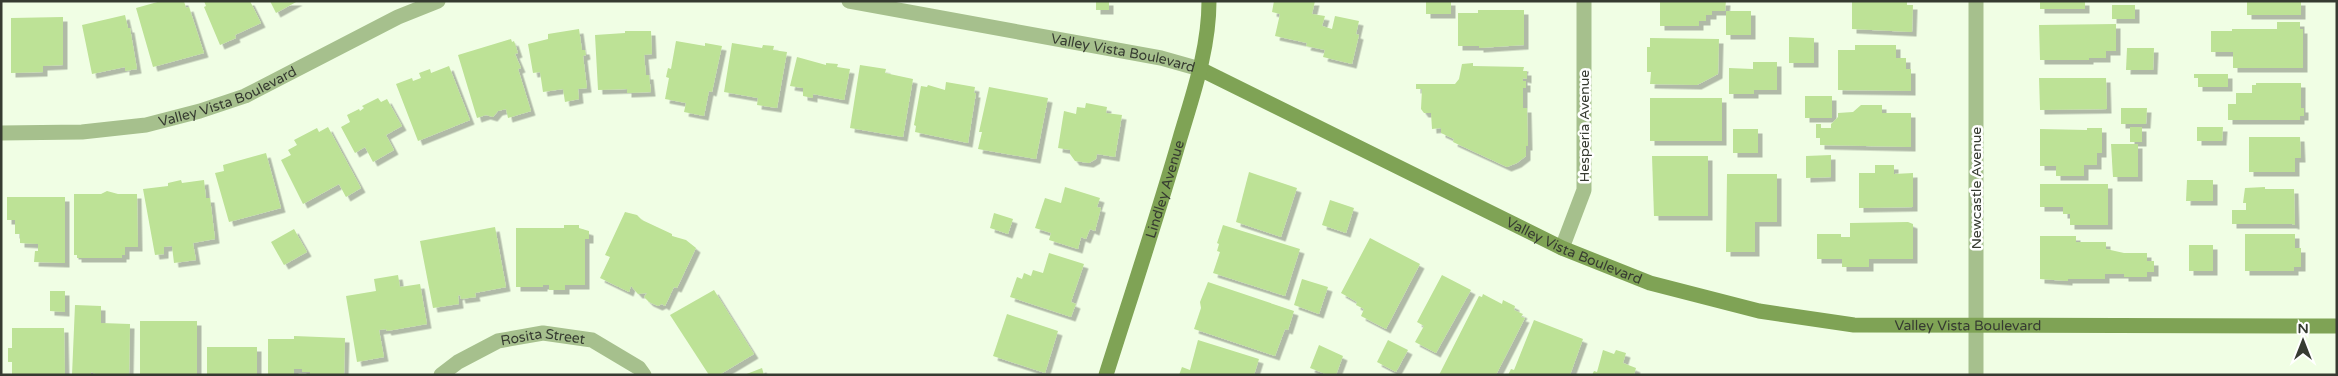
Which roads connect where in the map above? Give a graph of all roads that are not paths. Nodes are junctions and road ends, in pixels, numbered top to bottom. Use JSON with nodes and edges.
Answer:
{"nodes":[{"id":1,"x":438,"y":1,"type":"edge"},
{"id":2,"x":849,"y":1,"type":"edge"},
{"id":3,"x":1209,"y":1,"type":"edge"},
{"id":4,"x":1584,"y":1,"type":"edge"},
{"id":5,"x":1976,"y":1,"type":"edge"},
{"id":6,"x":905,"y":6,"type":"edge"},
{"id":7,"x":1200,"y":69,"type":"junction"},
{"id":8,"x":1,"y":133,"type":"edge"},
{"id":9,"x":1562,"y":248,"type":"junction"},
{"id":10,"x":1976,"y":326,"type":"junction"},
{"id":11,"x":2337,"y":326,"type":"edge"},
{"id":12,"x":441,"y":375,"type":"edge"},
{"id":13,"x":644,"y":375,"type":"edge"},
{"id":14,"x":1106,"y":375,"type":"edge"},
{"id":15,"x":1976,"y":375,"type":"edge"}],
"edges":[{"from":1,"to":8,"type":"street","name":"Valley Vista Boulevard"},
{"from":2,"to":6,"type":"street","name":"Valley Vista Boulevard"},
{"from":3,"to":7,"type":"street","name":"Lindley Avenue"},
{"from":4,"to":9,"type":"street","name":"Hesperia Avenue"},
{"from":5,"to":10,"type":"street","name":"Newcastle Avenue"},
{"from":6,"to":7,"type":"street","name":"Valley Vista Boulevard"},
{"from":7,"to":9,"type":"street","name":"Valley Vista Boulevard"},
{"from":7,"to":14,"type":"street","name":"Lindley Avenue"},
{"from":9,"to":10,"type":"street","name":"Valley Vista Boulevard"},
{"from":10,"to":11,"type":"street","name":"Valley Vista Boulevard"},
{"from":10,"to":15,"type":"street","name":"Newcastle Avenue"},
{"from":12,"to":13,"type":"street","name":"Rosita Street"}]}
